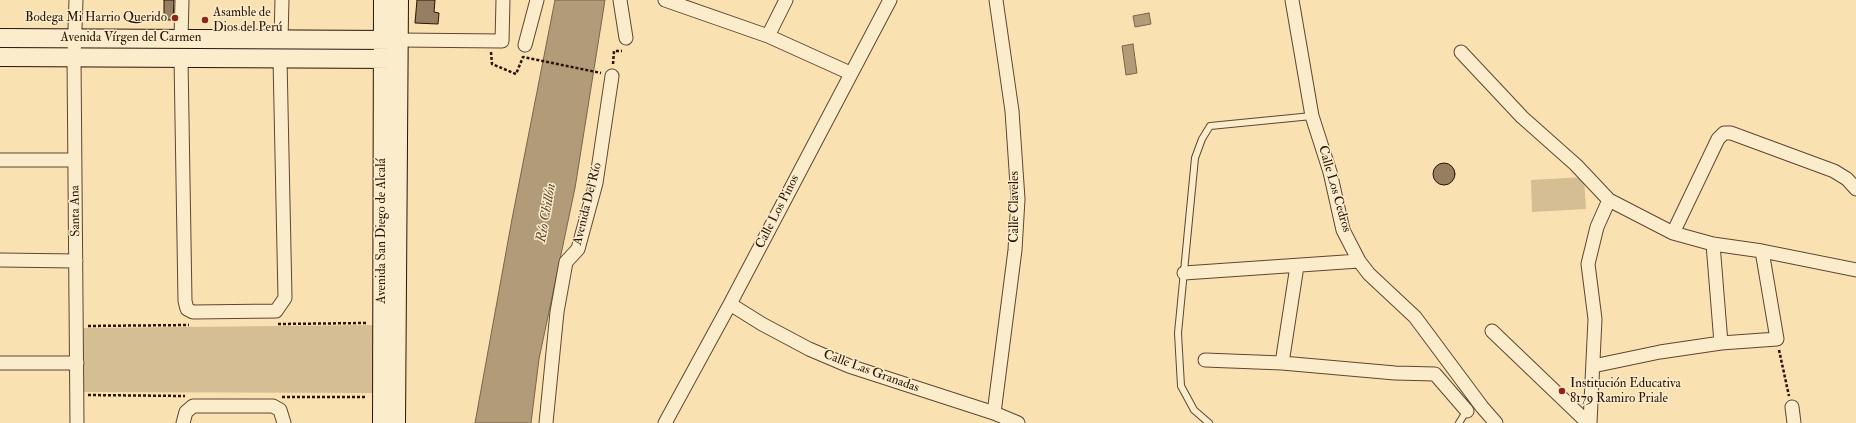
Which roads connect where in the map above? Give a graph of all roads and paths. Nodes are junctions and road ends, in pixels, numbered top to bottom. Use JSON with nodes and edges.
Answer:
{"nodes":[{"id":1,"x":76,"y":0,"type":"edge"},
{"id":2,"x":182,"y":0,"type":"edge"},
{"id":3,"x":282,"y":0,"type":"edge"},
{"id":4,"x":383,"y":0,"type":"edge"},
{"id":5,"x":399,"y":0,"type":"edge"},
{"id":6,"x":503,"y":0,"type":"edge"},
{"id":7,"x":538,"y":0,"type":"edge"},
{"id":8,"x":620,"y":0,"type":"edge"},
{"id":9,"x":665,"y":0,"type":"edge"},
{"id":10,"x":786,"y":0,"type":"edge"},
{"id":11,"x":890,"y":0,"type":"edge"},
{"id":12,"x":996,"y":0,"type":"edge"},
{"id":13,"x":1292,"y":0,"type":"edge"},
{"id":14,"x":768,"y":36,"type":"junction"},
{"id":15,"x":76,"y":37,"type":"junction"},
{"id":16,"x":0,"y":38,"type":"edge"},
{"id":17,"x":181,"y":38,"type":"junction"},
{"id":18,"x":626,"y":38,"type":"dead end"},
{"id":19,"x":281,"y":39,"type":"junction"},
{"id":20,"x":391,"y":40,"type":"junction"},
{"id":21,"x":524,"y":51,"type":"joint"},
{"id":22,"x":1461,"y":52,"type":"dead end"},
{"id":23,"x":0,"y":57,"type":"edge"},
{"id":24,"x":74,"y":57,"type":"junction"},
{"id":25,"x":181,"y":58,"type":"junction"},
{"id":26,"x":528,"y":58,"type":"dead end"},
{"id":27,"x":280,"y":59,"type":"junction"},
{"id":28,"x":391,"y":60,"type":"junction"},
{"id":29,"x":492,"y":64,"type":"dead end"},
{"id":30,"x":850,"y":73,"type":"junction"},
{"id":31,"x":608,"y":75,"type":"joint"},
{"id":32,"x":1312,"y":116,"type":"junction"},
{"id":33,"x":0,"y":160,"type":"edge"},
{"id":34,"x":75,"y":160,"type":"junction"},
{"id":35,"x":1856,"y":189,"type":"edge"},
{"id":36,"x":1609,"y":200,"type":"junction"},
{"id":37,"x":1673,"y":233,"type":"junction"},
{"id":38,"x":1713,"y":244,"type":"junction"},
{"id":39,"x":1762,"y":251,"type":"junction"},
{"id":40,"x":0,"y":260,"type":"edge"},
{"id":41,"x":76,"y":261,"type":"junction"},
{"id":42,"x":1359,"y":261,"type":"junction"},
{"id":43,"x":1297,"y":266,"type":"junction"},
{"id":44,"x":1856,"y":270,"type":"edge"},
{"id":45,"x":1184,"y":273,"type":"junction"},
{"id":46,"x":730,"y":304,"type":"junction"},
{"id":47,"x":1492,"y":331,"type":"dead end"},
{"id":48,"x":1777,"y":339,"type":"junction"},
{"id":49,"x":1721,"y":343,"type":"junction"},
{"id":50,"x":1205,"y":360,"type":"dead end"},
{"id":51,"x":0,"y":363,"type":"edge"},
{"id":52,"x":77,"y":363,"type":"junction"},
{"id":53,"x":389,"y":363,"type":"junction"},
{"id":54,"x":1282,"y":363,"type":"junction"},
{"id":55,"x":1594,"y":366,"type":"junction"},
{"id":56,"x":1476,"y":397,"type":"junction"},
{"id":57,"x":1792,"y":406,"type":"joint"},
{"id":58,"x":1467,"y":411,"type":"junction"},
{"id":59,"x":994,"y":413,"type":"junction"},
{"id":60,"x":184,"y":418,"type":"edge"},
{"id":61,"x":77,"y":423,"type":"edge"},
{"id":62,"x":284,"y":423,"type":"edge"},
{"id":63,"x":382,"y":423,"type":"edge"},
{"id":64,"x":396,"y":423,"type":"edge"},
{"id":65,"x":546,"y":423,"type":"edge"},
{"id":66,"x":665,"y":423,"type":"edge"},
{"id":67,"x":1018,"y":423,"type":"edge"},
{"id":68,"x":1209,"y":423,"type":"edge"},
{"id":69,"x":1459,"y":423,"type":"edge"},
{"id":70,"x":1496,"y":423,"type":"edge"},
{"id":71,"x":1589,"y":423,"type":"edge"},
{"id":72,"x":1794,"y":423,"type":"edge"}],
"edges":[{"from":1,"to":15,"type":"street","name":"Santa Ana"},
{"from":2,"to":17,"type":"street"},
{"from":3,"to":19,"type":"street"},
{"from":4,"to":20,"type":"main road"},
{"from":5,"to":20,"type":"main road"},
{"from":6,"to":20,"type":"street","name":"Avenida Vírgen del Carmen"},
{"from":7,"to":21,"type":"street"},
{"from":8,"to":18,"type":"street"},
{"from":9,"to":14,"type":"street"},
{"from":10,"to":14,"type":"street"},
{"from":11,"to":30,"type":"street","name":"Calle Los Pinos"},
{"from":12,"to":59,"type":"street","name":"Calle Claveles"},
{"from":13,"to":32,"type":"street","name":"Calle Los Cedros"},
{"from":14,"to":30,"type":"street"},
{"from":15,"to":16,"type":"main road","name":"Avenida Vírgen del Carmen"},
{"from":15,"to":17,"type":"main road","name":"Avenida Vírgen del Carmen"},
{"from":15,"to":24,"type":"street","name":"Santa Ana"},
{"from":17,"to":19,"type":"main road","name":"Avenida Vírgen del Carmen"},
{"from":19,"to":20,"type":"main road","name":"Avenida Vírgen del Carmen"},
{"from":20,"to":28,"type":"main road","name":"Avenida San Diego de Alcalá"},
{"from":21,"to":29,"type":"path"},
{"from":22,"to":36,"type":"street"},
{"from":23,"to":24,"type":"main road","name":"Avenida Vírgen del Carmen"},
{"from":24,"to":25,"type":"main road","name":"Avenida Vírgen del Carmen"},
{"from":24,"to":34,"type":"street","name":"Santa Ana"},
{"from":25,"to":27,"type":"main road","name":"Avenida Vírgen del Carmen"},
{"from":25,"to":27,"type":"street"},
{"from":26,"to":31,"type":"path"},
{"from":27,"to":28,"type":"main road","name":"Avenida Vírgen del Carmen"},
{"from":28,"to":53,"type":"main road","name":"Avenida San Diego de Alcalá"},
{"from":30,"to":46,"type":"street","name":"Calle Los Pinos"},
{"from":31,"to":65,"type":"street","name":"Avenida Del Río"},
{"from":32,"to":42,"type":"street","name":"Calle Los Cedros"},
{"from":32,"to":45,"type":"lane"},
{"from":33,"to":34,"type":"street"},
{"from":34,"to":41,"type":"street","name":"Santa Ana"},
{"from":35,"to":37,"type":"street"},
{"from":36,"to":37,"type":"street"},
{"from":36,"to":55,"type":"street"},
{"from":37,"to":38,"type":"street"},
{"from":38,"to":39,"type":"street"},
{"from":38,"to":49,"type":"street"},
{"from":39,"to":44,"type":"street"},
{"from":39,"to":48,"type":"street"},
{"from":40,"to":41,"type":"street"},
{"from":41,"to":52,"type":"street","name":"Santa Ana"},
{"from":42,"to":43,"type":"street"},
{"from":42,"to":56,"type":"street","name":"Calle Los Cedros"},
{"from":43,"to":45,"type":"street"},
{"from":43,"to":54,"type":"street"},
{"from":45,"to":68,"type":"lane"},
{"from":46,"to":59,"type":"street","name":"Calle Las Granadas"},
{"from":46,"to":66,"type":"street","name":"Calle Los Pinos"},
{"from":47,"to":71,"type":"street"},
{"from":48,"to":49,"type":"street"},
{"from":48,"to":57,"type":"path"},
{"from":49,"to":55,"type":"street"},
{"from":50,"to":54,"type":"street"},
{"from":51,"to":52,"type":"street"},
{"from":52,"to":61,"type":"street","name":"Santa Ana"},
{"from":53,"to":63,"type":"main road","name":"Avenida San Diego de Alcalá"},
{"from":53,"to":64,"type":"main road","name":"Avenida San Diego de Alcalá"},
{"from":54,"to":58,"type":"street"},
{"from":55,"to":71,"type":"street"},
{"from":56,"to":58,"type":"lane"},
{"from":56,"to":70,"type":"street","name":"Calle Los Cedros"},
{"from":57,"to":72,"type":"street"},
{"from":58,"to":69,"type":"lane"},
{"from":59,"to":67,"type":"street","name":"Calle Las Granadas"},
{"from":60,"to":62,"type":"street"}]}
